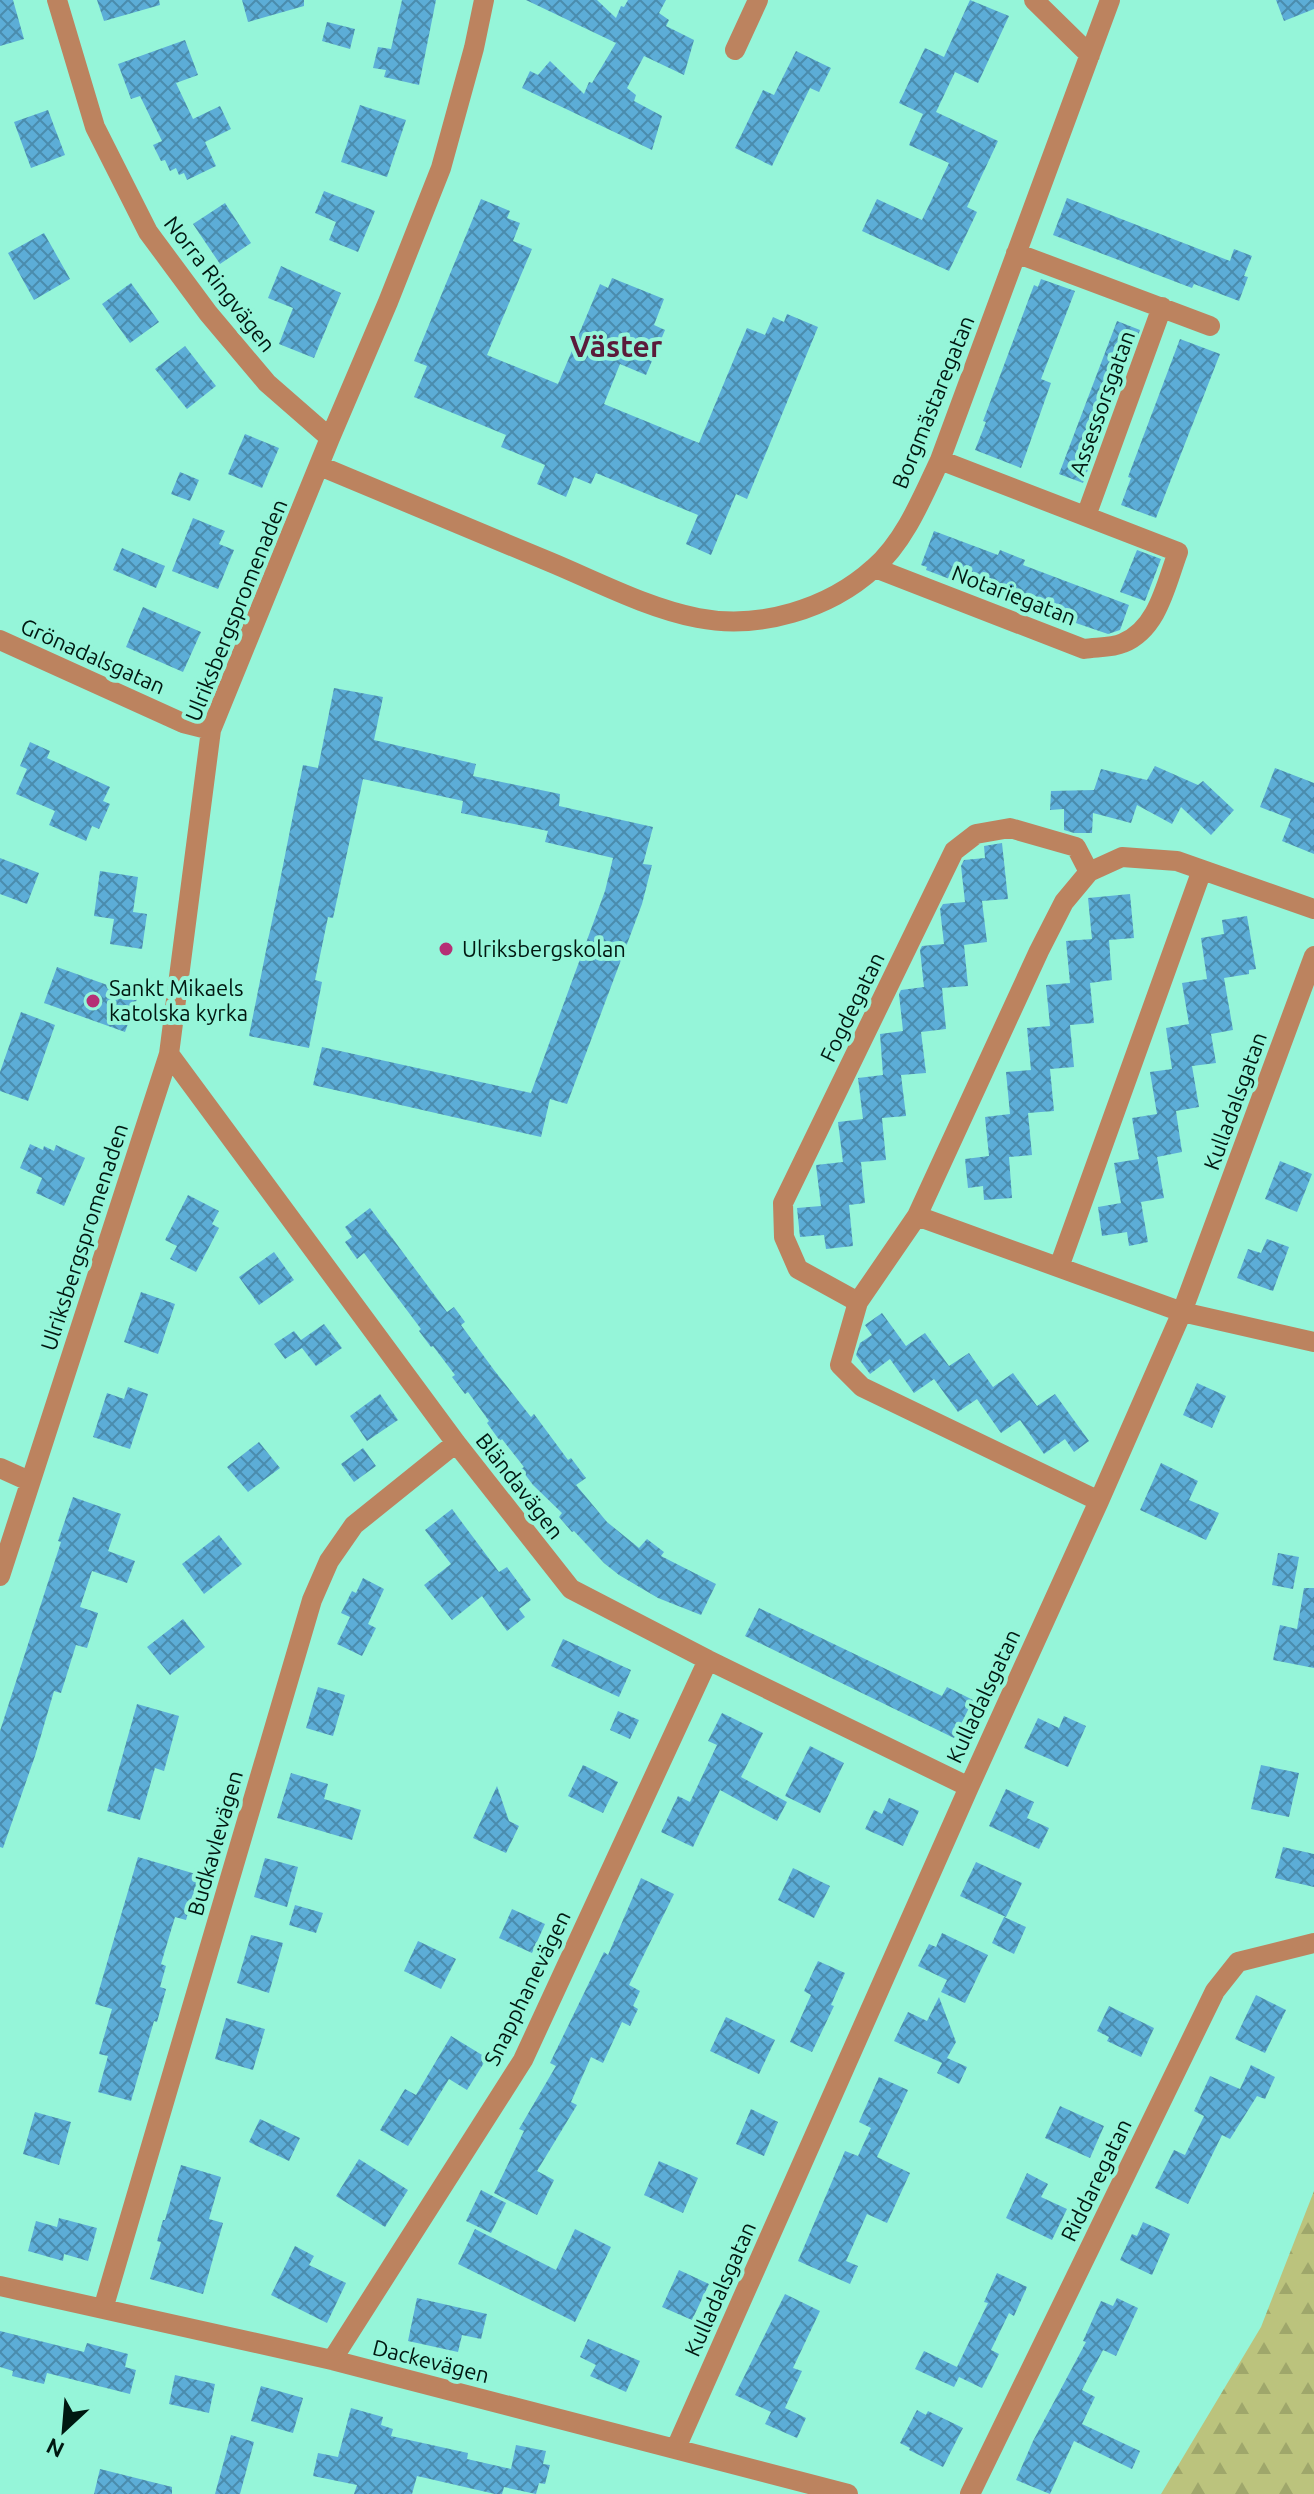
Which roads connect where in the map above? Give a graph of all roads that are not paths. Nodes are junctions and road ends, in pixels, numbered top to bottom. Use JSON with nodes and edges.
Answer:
{"nodes":[{"id":1,"x":57,"y":0,"type":"edge"},
{"id":2,"x":484,"y":0,"type":"edge"},
{"id":3,"x":758,"y":0,"type":"edge"},
{"id":4,"x":1034,"y":0,"type":"edge"},
{"id":5,"x":1110,"y":0,"type":"edge"},
{"id":6,"x":735,"y":50,"type":"dead end"},
{"id":7,"x":1090,"y":55,"type":"junction"},
{"id":8,"x":1016,"y":253,"type":"junction"},
{"id":9,"x":1162,"y":307,"type":"junction"},
{"id":10,"x":1210,"y":326,"type":"dead end"},
{"id":11,"x":330,"y":438,"type":"junction"},
{"id":12,"x":940,"y":460,"type":"junction"},
{"id":13,"x":320,"y":466,"type":"junction"},
{"id":14,"x":1086,"y":516,"type":"junction"},
{"id":15,"x":875,"y":568,"type":"junction"},
{"id":16,"x":0,"y":640,"type":"edge"},
{"id":17,"x":211,"y":730,"type":"junction"},
{"id":18,"x":1202,"y":870,"type":"junction"},
{"id":19,"x":1089,"y":872,"type":"junction"},
{"id":20,"x":1314,"y":909,"type":"edge"},
{"id":21,"x":1314,"y":956,"type":"edge"},
{"id":22,"x":169,"y":1054,"type":"junction"},
{"id":23,"x":917,"y":1216,"type":"junction"},
{"id":24,"x":1059,"y":1267,"type":"junction"},
{"id":25,"x":858,"y":1302,"type":"junction"},
{"id":26,"x":1182,"y":1312,"type":"junction"},
{"id":27,"x":1314,"y":1342,"type":"edge"},
{"id":28,"x":456,"y":1443,"type":"junction"},
{"id":29,"x":0,"y":1468,"type":"edge"},
{"id":30,"x":29,"y":1481,"type":"junction"},
{"id":31,"x":1099,"y":1501,"type":"junction"},
{"id":32,"x":0,"y":1576,"type":"edge"},
{"id":33,"x":708,"y":1660,"type":"junction"},
{"id":34,"x":969,"y":1787,"type":"junction"},
{"id":35,"x":1314,"y":1943,"type":"edge"},
{"id":36,"x":0,"y":2286,"type":"edge"},
{"id":37,"x":103,"y":2309,"type":"junction"},
{"id":38,"x":332,"y":2360,"type":"junction"},
{"id":39,"x":676,"y":2448,"type":"junction"},
{"id":40,"x":848,"y":2494,"type":"edge"},
{"id":41,"x":970,"y":2494,"type":"edge"}],
"edges":[{"from":1,"to":11,"type":"street","name":"Norra Ringvägen"},
{"from":2,"to":11,"type":"street","name":"Ulriksbergspromenaden"},
{"from":3,"to":6,"type":"street"},
{"from":4,"to":7,"type":"street"},
{"from":5,"to":7,"type":"street","name":"Borgmästaregatan"},
{"from":7,"to":8,"type":"street","name":"Borgmästaregatan"},
{"from":8,"to":9,"type":"street"},
{"from":8,"to":12,"type":"street","name":"Borgmästaregatan"},
{"from":9,"to":10,"type":"street"},
{"from":9,"to":14,"type":"street","name":"Assessorsgatan"},
{"from":11,"to":13,"type":"street","name":"Ulriksbergspromenaden"},
{"from":12,"to":14,"type":"street"},
{"from":12,"to":15,"type":"street","name":"Borgmästaregatan"},
{"from":13,"to":15,"type":"street","name":"Borgmästaregatan"},
{"from":13,"to":17,"type":"street","name":"Ulriksbergspromenaden"},
{"from":14,"to":15,"type":"street","name":"Notariegatan"},
{"from":16,"to":17,"type":"street","name":"Grönadalsgatan"},
{"from":17,"to":22,"type":"street","name":"Ulriksbergspromenaden"},
{"from":18,"to":19,"type":"street"},
{"from":18,"to":20,"type":"street"},
{"from":18,"to":24,"type":"street"},
{"from":19,"to":23,"type":"street"},
{"from":19,"to":25,"type":"street","name":"Fogdegatan"},
{"from":21,"to":26,"type":"street","name":"Kulladalsgatan"},
{"from":22,"to":28,"type":"street","name":"Bländavägen"},
{"from":22,"to":30,"type":"street","name":"Ulriksbergspromenaden"},
{"from":23,"to":24,"type":"street"},
{"from":23,"to":25,"type":"street"},
{"from":24,"to":26,"type":"street"},
{"from":25,"to":31,"type":"street"},
{"from":26,"to":27,"type":"street"},
{"from":26,"to":31,"type":"street","name":"Kulladalsgatan"},
{"from":28,"to":33,"type":"street","name":"Bländavägen"},
{"from":28,"to":37,"type":"street","name":"Budkavlevägen"},
{"from":29,"to":30,"type":"street"},
{"from":30,"to":32,"type":"street","name":"Ulriksbergspromenaden"},
{"from":31,"to":34,"type":"street","name":"Kulladalsgatan"},
{"from":33,"to":34,"type":"street","name":"Bländavägen"},
{"from":33,"to":38,"type":"street","name":"Snapphanevägen"},
{"from":34,"to":39,"type":"street","name":"Kulladalsgatan"},
{"from":35,"to":41,"type":"street","name":"Riddaregatan"},
{"from":36,"to":37,"type":"street","name":"Dackevägen"},
{"from":37,"to":38,"type":"street","name":"Dackevägen"},
{"from":38,"to":39,"type":"street","name":"Dackevägen"},
{"from":39,"to":40,"type":"street","name":"Dackevägen"}]}
